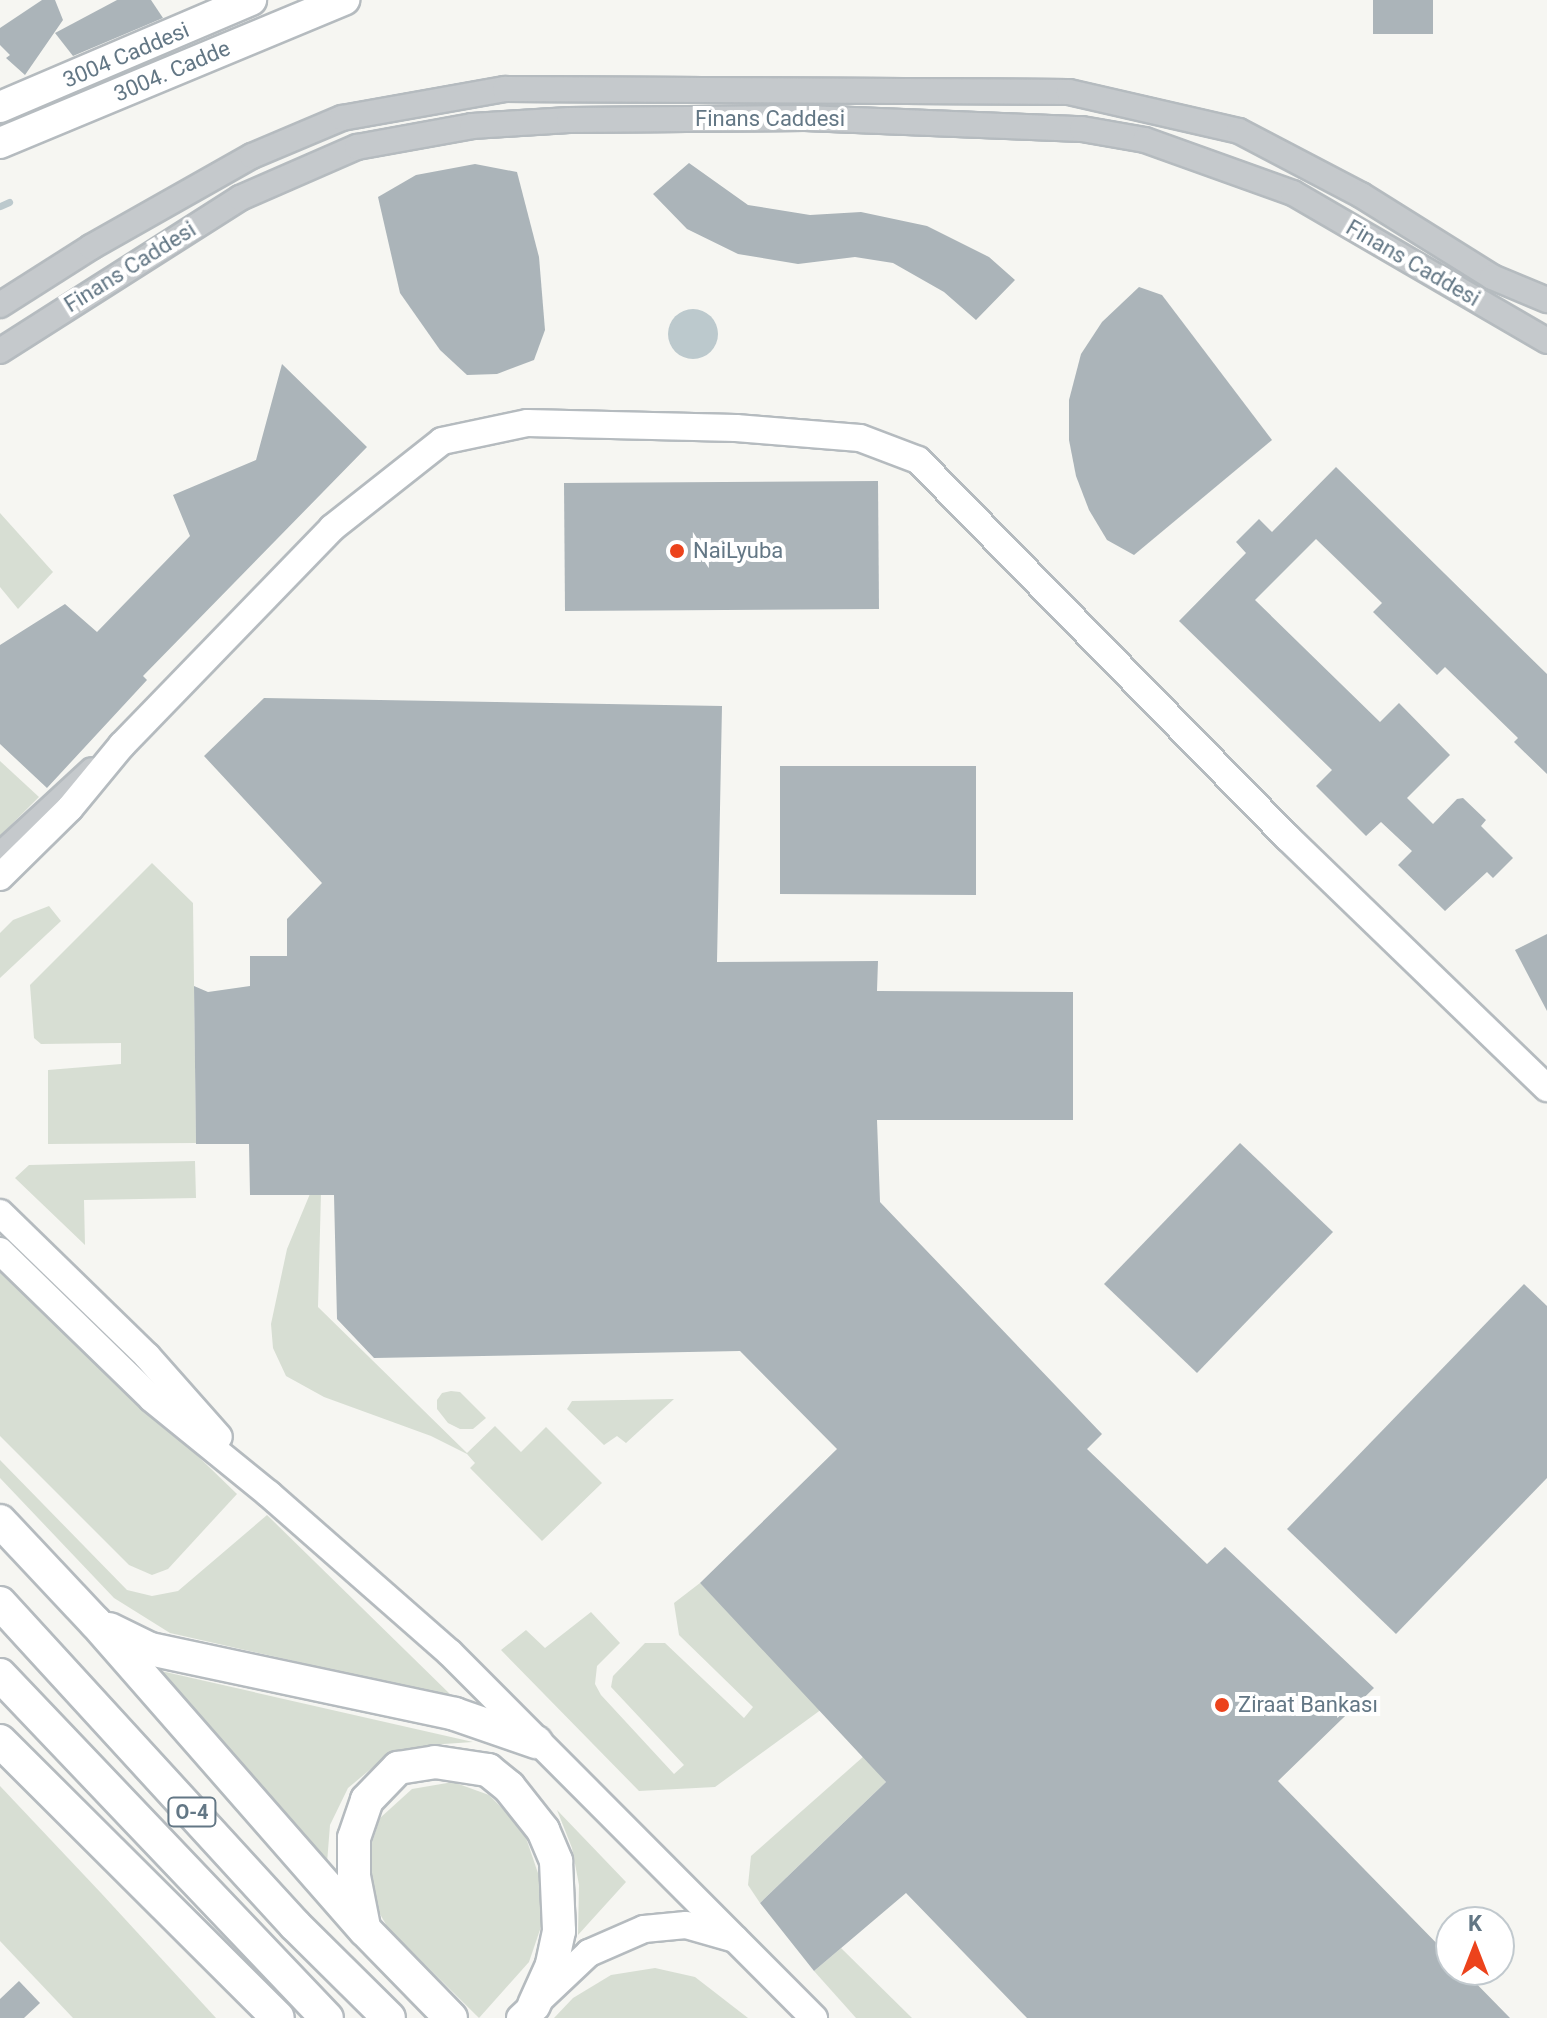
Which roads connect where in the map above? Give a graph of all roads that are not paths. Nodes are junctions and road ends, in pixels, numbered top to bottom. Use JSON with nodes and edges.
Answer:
{"nodes":[{"id":1,"x":251,"y":0,"type":"edge"},
{"id":2,"x":344,"y":0,"type":"edge"},
{"id":3,"x":0,"y":107,"type":"edge"},
{"id":4,"x":0,"y":143,"type":"edge"},
{"id":5,"x":1547,"y":300,"type":"edge"},
{"id":6,"x":0,"y":305,"type":"edge"},
{"id":7,"x":1547,"y":341,"type":"edge"},
{"id":8,"x":0,"y":351,"type":"edge"},
{"id":9,"x":122,"y":745,"type":"junction"},
{"id":10,"x":0,"y":855,"type":"edge"},
{"id":11,"x":0,"y":877,"type":"edge"},
{"id":12,"x":1547,"y":1088,"type":"edge"},
{"id":13,"x":0,"y":1213,"type":"edge"},
{"id":14,"x":0,"y":1251,"type":"edge"},
{"id":15,"x":269,"y":1494,"type":"junction"},
{"id":16,"x":0,"y":1521,"type":"edge"},
{"id":17,"x":0,"y":1603,"type":"edge"},
{"id":18,"x":95,"y":1622,"type":"junction"},
{"id":19,"x":0,"y":1675,"type":"edge"},
{"id":20,"x":0,"y":1741,"type":"edge"},
{"id":21,"x":536,"y":1742,"type":"junction"},
{"id":22,"x":365,"y":1930,"type":"junction"},
{"id":23,"x":741,"y":1941,"type":"junction"},
{"id":24,"x":213,"y":1951,"type":"junction"},
{"id":25,"x":527,"y":2011,"type":"edge"},
{"id":26,"x":251,"y":2018,"type":"edge"},
{"id":27,"x":278,"y":2018,"type":"edge"},
{"id":28,"x":327,"y":2018,"type":"edge"},
{"id":29,"x":389,"y":2018,"type":"edge"},
{"id":30,"x":451,"y":2018,"type":"edge"},
{"id":31,"x":814,"y":2018,"type":"edge"}],
"edges":[{"from":1,"to":3,"type":"main road","name":"3004 Caddesi"},
{"from":2,"to":4,"type":"main road","name":"3004. Cadde"},
{"from":5,"to":6,"type":"street","name":"Finans Caddesi"},
{"from":7,"to":8,"type":"street","name":"Finans Caddesi"},
{"from":9,"to":10,"type":"street"},
{"from":9,"to":11,"type":"main road"},
{"from":9,"to":12,"type":"main road"},
{"from":13,"to":15,"type":"main road"},
{"from":14,"to":15,"type":"main road"},
{"from":15,"to":21,"type":"main road"},
{"from":16,"to":18,"type":"highway"},
{"from":17,"to":29,"type":"highway","number":"O-4"},
{"from":18,"to":21,"type":"highway"},
{"from":18,"to":22,"type":"highway"},
{"from":19,"to":28,"type":"highway","number":"O-4"},
{"from":20,"to":24,"type":"highway"},
{"from":21,"to":23,"type":"main road"},
{"from":22,"to":25,"type":"highway"},
{"from":22,"to":30,"type":"highway"},
{"from":23,"to":25,"type":"main road"},
{"from":23,"to":31,"type":"main road"},
{"from":24,"to":26,"type":"highway"},
{"from":24,"to":27,"type":"highway"}]}
